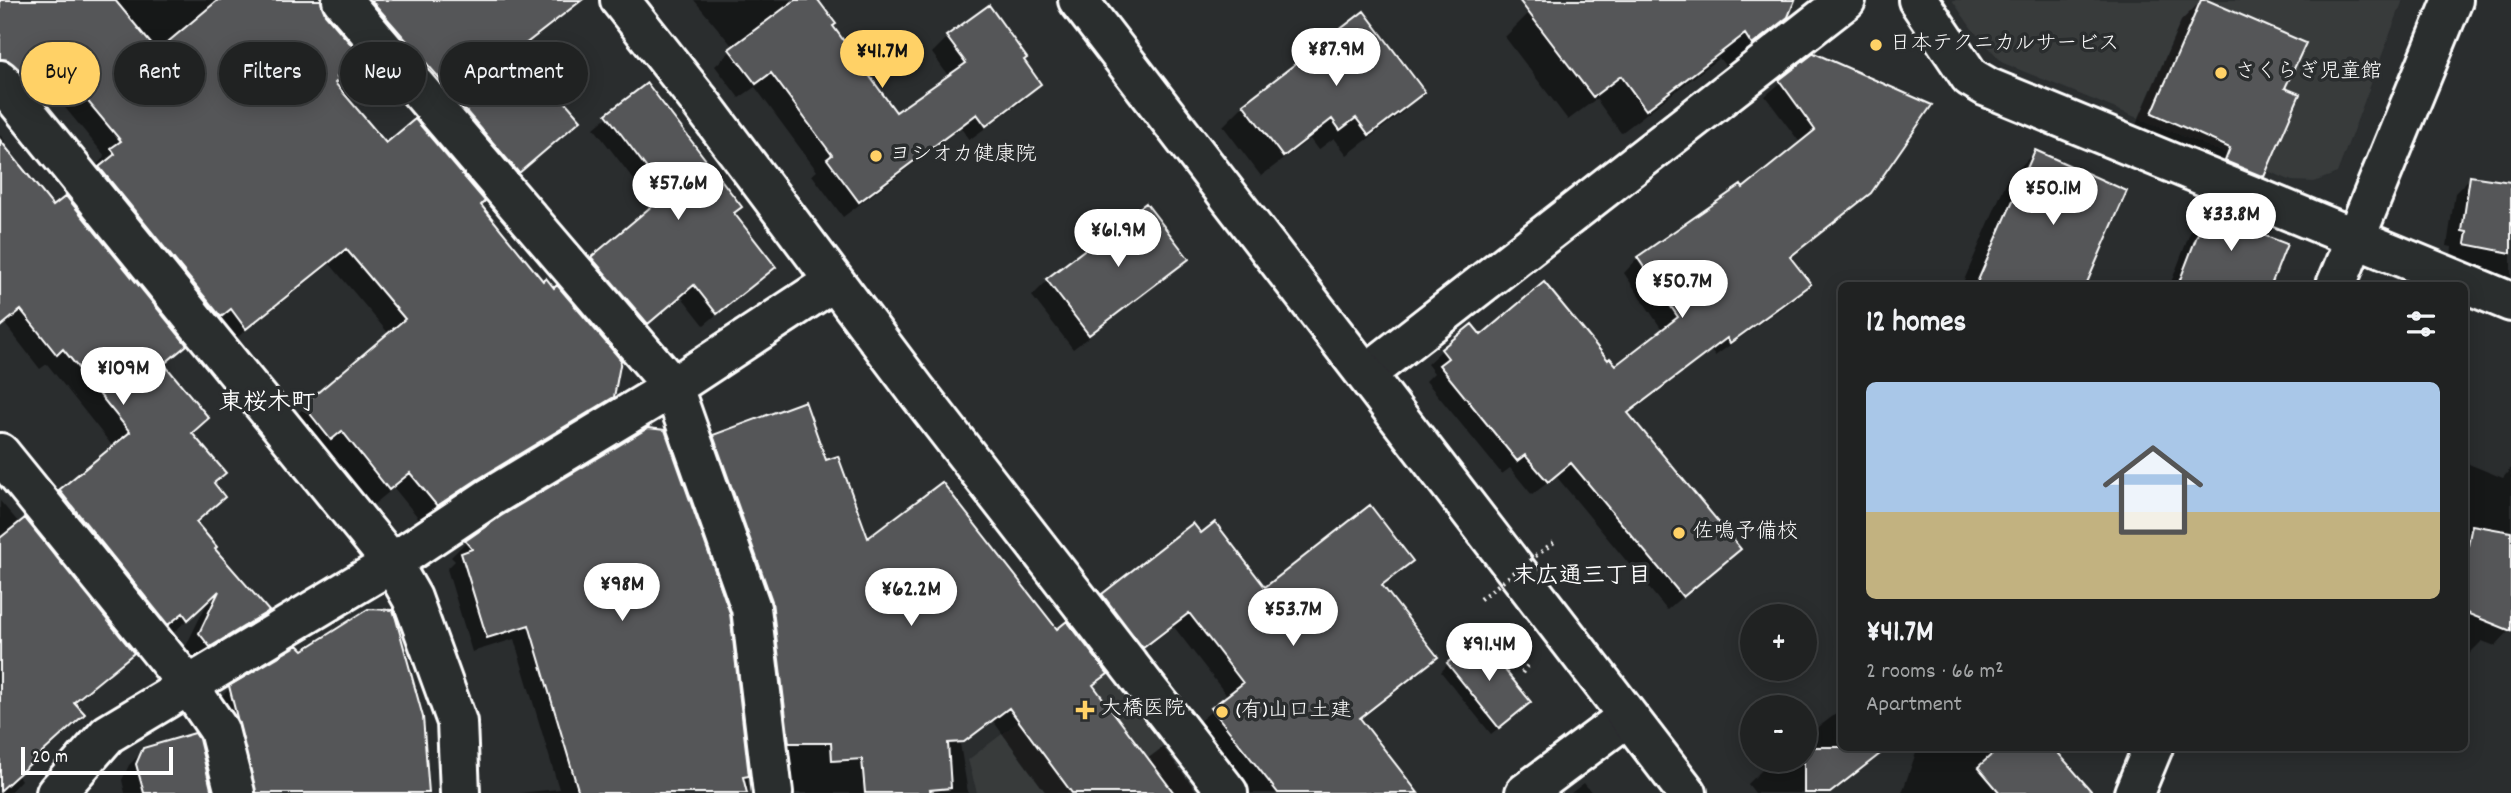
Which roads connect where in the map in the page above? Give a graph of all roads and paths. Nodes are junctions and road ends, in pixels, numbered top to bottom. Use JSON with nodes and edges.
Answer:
{"nodes":[{"id":1,"x":342,"y":0,"type":"edge"},
{"id":2,"x":620,"y":0,"type":"edge"},
{"id":3,"x":1078,"y":0,"type":"edge"},
{"id":4,"x":1846,"y":0,"type":"edge"},
{"id":5,"x":1918,"y":0,"type":"edge"},
{"id":6,"x":2453,"y":0,"type":"edge"},
{"id":7,"x":0,"y":80,"type":"edge"},
{"id":8,"x":2354,"y":239,"type":"junction"},
{"id":9,"x":833,"y":282,"type":"junction"},
{"id":10,"x":2337,"y":282,"type":"edge"},
{"id":11,"x":2461,"y":282,"type":"edge"},
{"id":12,"x":2468,"y":285,"type":"edge"},
{"id":13,"x":2511,"y":302,"type":"edge"},
{"id":14,"x":1366,"y":374,"type":"junction"},
{"id":15,"x":673,"y":387,"type":"junction"},
{"id":16,"x":0,"y":453,"type":"edge"},
{"id":17,"x":1554,"y":542,"type":"dead end"},
{"id":18,"x":392,"y":563,"type":"junction"},
{"id":19,"x":1480,"y":600,"type":"dead end"},
{"id":20,"x":1529,"y":666,"type":"dead end"},
{"id":21,"x":1522,"y":673,"type":"dead end"},
{"id":22,"x":188,"y":685,"type":"junction"},
{"id":23,"x":1627,"y":717,"type":"junction"},
{"id":24,"x":2151,"y":751,"type":"edge"},
{"id":25,"x":56,"y":793,"type":"edge"},
{"id":26,"x":235,"y":793,"type":"edge"},
{"id":27,"x":460,"y":793,"type":"edge"},
{"id":28,"x":773,"y":793,"type":"edge"},
{"id":29,"x":1228,"y":793,"type":"edge"},
{"id":30,"x":1525,"y":793,"type":"edge"},
{"id":31,"x":1687,"y":793,"type":"edge"},
{"id":32,"x":2134,"y":793,"type":"edge"}],
"edges":[{"from":1,"to":15,"type":"street"},
{"from":2,"to":9,"type":"street"},
{"from":3,"to":14,"type":"street"},
{"from":4,"to":14,"type":"street"},
{"from":5,"to":8,"type":"street"},
{"from":6,"to":8,"type":"street"},
{"from":7,"to":18,"type":"street"},
{"from":8,"to":10,"type":"street"},
{"from":8,"to":11,"type":"street"},
{"from":9,"to":15,"type":"street"},
{"from":9,"to":29,"type":"street"},
{"from":12,"to":13,"type":"street"},
{"from":14,"to":23,"type":"street"},
{"from":15,"to":18,"type":"street"},
{"from":15,"to":28,"type":"street"},
{"from":16,"to":22,"type":"street"},
{"from":17,"to":19,"type":"path","bridge":true},
{"from":18,"to":22,"type":"street"},
{"from":18,"to":27,"type":"street"},
{"from":20,"to":21,"type":"path"},
{"from":22,"to":25,"type":"street"},
{"from":22,"to":26,"type":"street"},
{"from":23,"to":30,"type":"street"},
{"from":23,"to":31,"type":"street"},
{"from":24,"to":32,"type":"street"}]}
